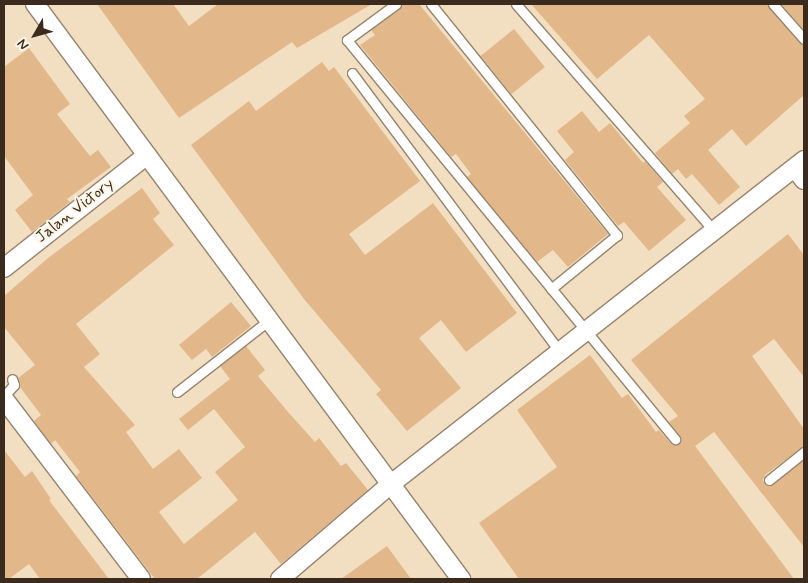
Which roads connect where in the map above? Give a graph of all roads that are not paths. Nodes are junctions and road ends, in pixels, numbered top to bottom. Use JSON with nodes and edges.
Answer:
{"nodes":[{"id":1,"x":35,"y":4,"type":"edge"},
{"id":2,"x":396,"y":4,"type":"edge"},
{"id":3,"x":431,"y":4,"type":"edge"},
{"id":4,"x":516,"y":4,"type":"edge"},
{"id":5,"x":773,"y":4,"type":"edge"},
{"id":6,"x":804,"y":39,"type":"edge"},
{"id":7,"x":352,"y":73,"type":"dead end"},
{"id":8,"x":147,"y":155,"type":"junction"},
{"id":9,"x":801,"y":169,"type":"edge"},
{"id":10,"x":714,"y":231,"type":"junction"},
{"id":11,"x":4,"y":268,"type":"edge"},
{"id":12,"x":551,"y":289,"type":"junction"},
{"id":13,"x":269,"y":320,"type":"junction"},
{"id":14,"x":586,"y":332,"type":"junction"},
{"id":15,"x":560,"y":352,"type":"junction"},
{"id":16,"x":12,"y":379,"type":"dead end"},
{"id":17,"x":177,"y":392,"type":"dead end"},
{"id":18,"x":4,"y":398,"type":"edge"},
{"id":19,"x":675,"y":439,"type":"dead end"},
{"id":20,"x":804,"y":452,"type":"edge"},
{"id":21,"x":770,"y":480,"type":"dead end"},
{"id":22,"x":391,"y":484,"type":"junction"},
{"id":23,"x":141,"y":579,"type":"edge"},
{"id":24,"x":280,"y":579,"type":"edge"},
{"id":25,"x":461,"y":579,"type":"edge"}],
"edges":[{"from":1,"to":8,"type":"street"},
{"from":2,"to":12,"type":"lane"},
{"from":3,"to":12,"type":"lane"},
{"from":4,"to":10,"type":"lane"},
{"from":5,"to":6,"type":"lane"},
{"from":7,"to":15,"type":"lane"},
{"from":8,"to":11,"type":"street","name":"Jalan Victory"},
{"from":8,"to":13,"type":"street"},
{"from":9,"to":10,"type":"street"},
{"from":10,"to":14,"type":"street"},
{"from":12,"to":14,"type":"lane"},
{"from":13,"to":17,"type":"lane"},
{"from":13,"to":22,"type":"street"},
{"from":14,"to":15,"type":"street"},
{"from":14,"to":19,"type":"lane"},
{"from":15,"to":22,"type":"street"},
{"from":16,"to":18,"type":"lane"},
{"from":18,"to":23,"type":"street"},
{"from":20,"to":21,"type":"lane"},
{"from":22,"to":24,"type":"street"},
{"from":22,"to":25,"type":"street"}]}
